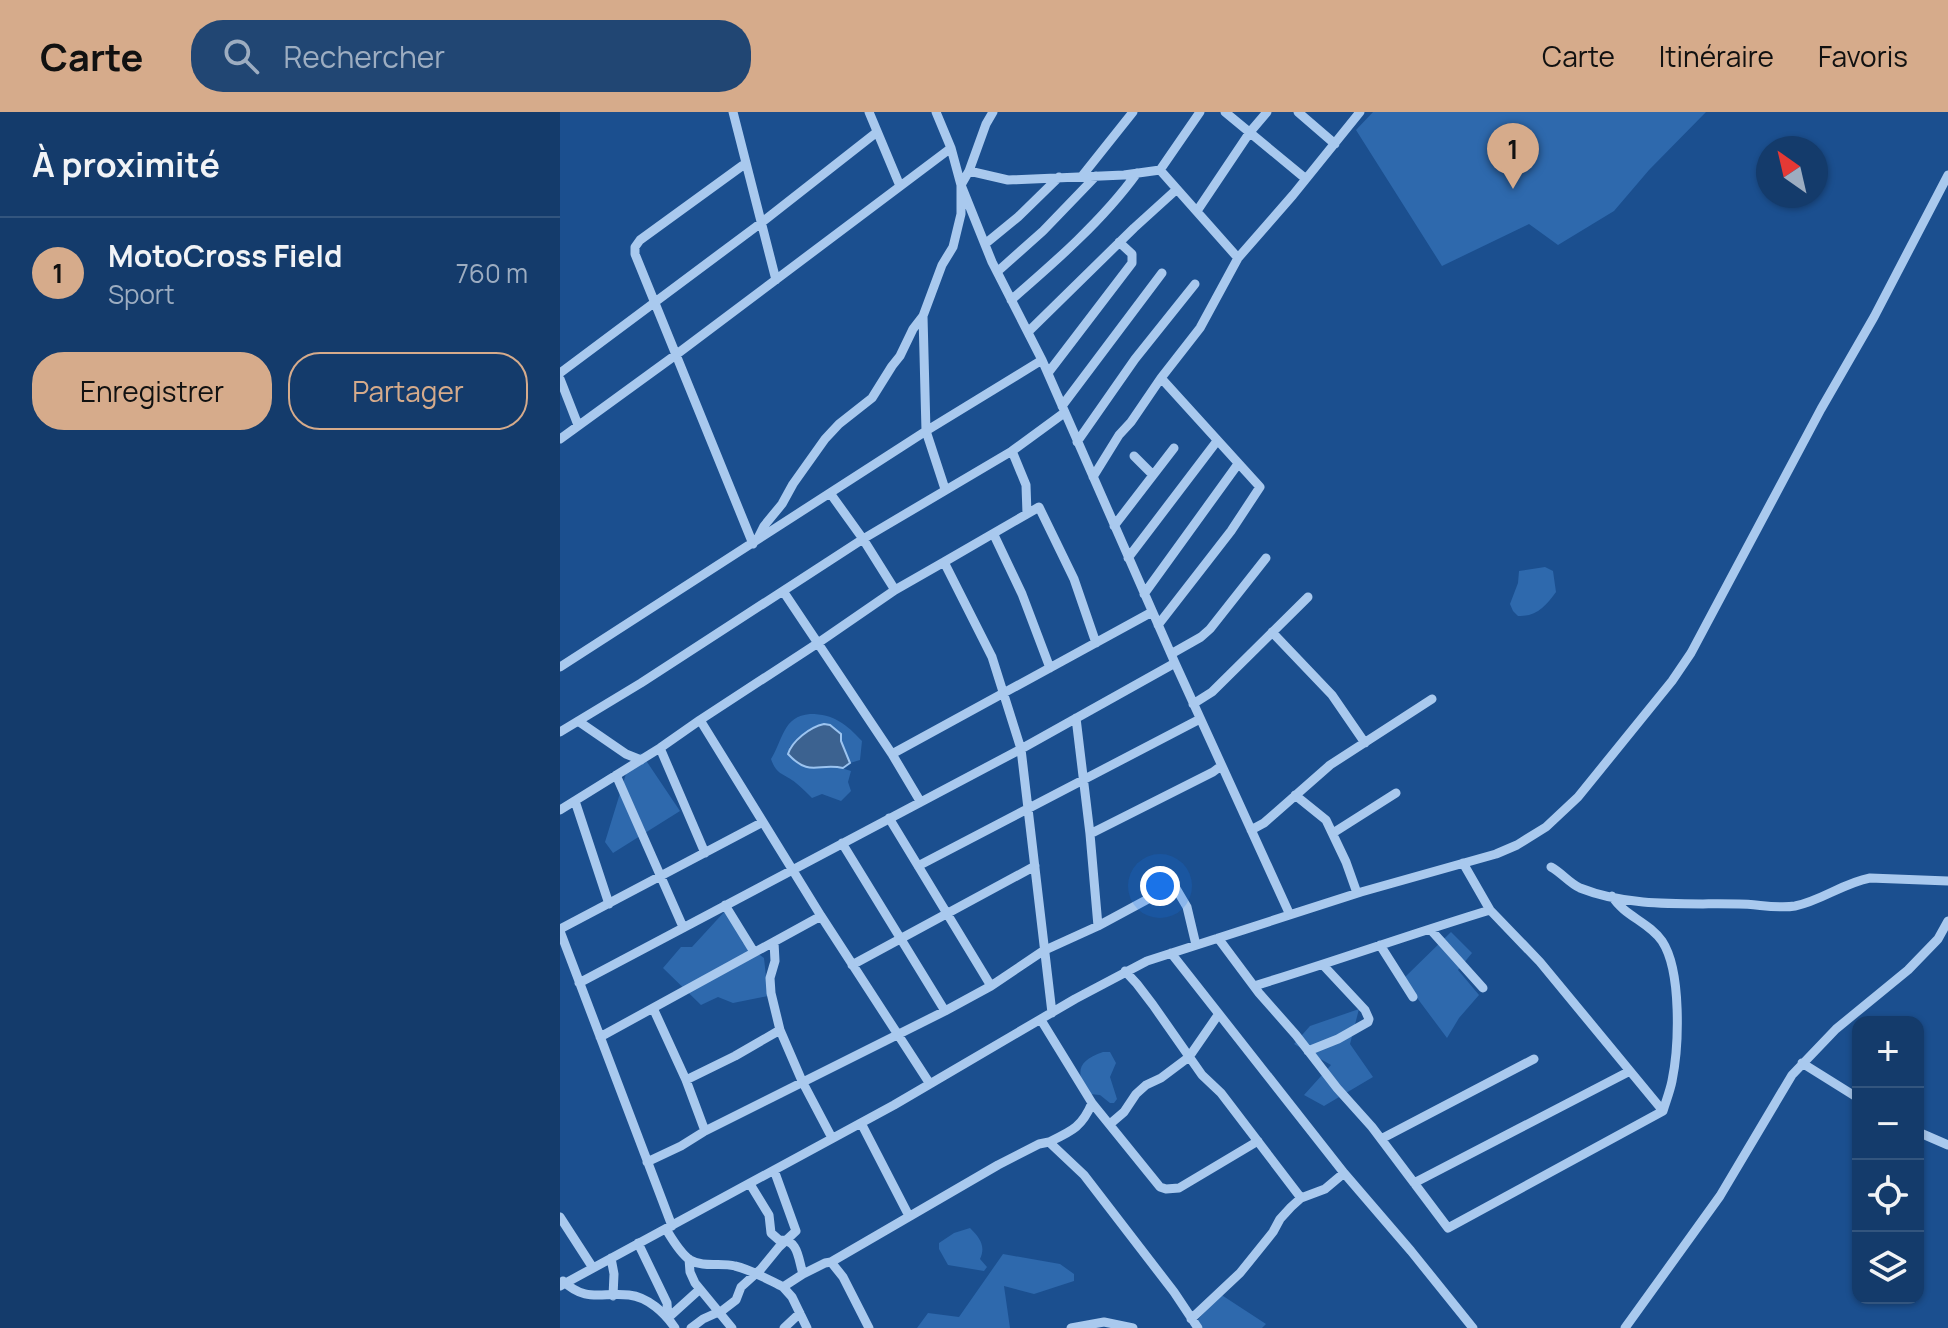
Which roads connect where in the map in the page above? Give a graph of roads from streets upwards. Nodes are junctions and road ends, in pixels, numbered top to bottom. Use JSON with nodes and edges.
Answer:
{"nodes":[{"id":1,"x":733,"y":112,"type":"edge"},
{"id":2,"x":869,"y":112,"type":"edge"},
{"id":3,"x":936,"y":112,"type":"edge"},
{"id":4,"x":993,"y":112,"type":"edge"},
{"id":5,"x":1133,"y":112,"type":"edge"},
{"id":6,"x":1200,"y":112,"type":"edge"},
{"id":7,"x":1225,"y":112,"type":"edge"},
{"id":8,"x":1267,"y":112,"type":"edge"},
{"id":9,"x":1298,"y":112,"type":"edge"},
{"id":10,"x":1360,"y":112,"type":"edge"},
{"id":11,"x":877,"y":132,"type":"junction"},
{"id":12,"x":1250,"y":132,"type":"junction"},
{"id":13,"x":1335,"y":144,"type":"junction"},
{"id":14,"x":951,"y":148,"type":"junction"},
{"id":15,"x":746,"y":163,"type":"junction"},
{"id":16,"x":1160,"y":170,"type":"junction"},
{"id":17,"x":969,"y":171,"type":"junction"},
{"id":18,"x":1137,"y":173,"type":"junction"},
{"id":19,"x":1948,"y":175,"type":"edge"},
{"id":20,"x":1082,"y":176,"type":"junction"},
{"id":21,"x":1096,"y":176,"type":"junction"},
{"id":22,"x":1059,"y":177,"type":"junction"},
{"id":23,"x":1306,"y":179,"type":"junction"},
{"id":24,"x":961,"y":185,"type":"junction"},
{"id":25,"x":900,"y":186,"type":"junction"},
{"id":26,"x":1177,"y":189,"type":"junction"},
{"id":27,"x":1197,"y":211,"type":"junction"},
{"id":28,"x":761,"y":223,"type":"junction"},
{"id":29,"x":1119,"y":242,"type":"junction"},
{"id":30,"x":985,"y":244,"type":"junction"},
{"id":31,"x":1238,"y":258,"type":"junction"},
{"id":32,"x":997,"y":272,"type":"junction"},
{"id":33,"x":1162,"y":273,"type":"dead end"},
{"id":34,"x":776,"y":280,"type":"junction"},
{"id":35,"x":1195,"y":284,"type":"dead end"},
{"id":36,"x":1011,"y":300,"type":"junction"},
{"id":37,"x":655,"y":301,"type":"junction"},
{"id":38,"x":923,"y":316,"type":"junction"},
{"id":39,"x":1028,"y":332,"type":"junction"},
{"id":40,"x":677,"y":354,"type":"junction"},
{"id":41,"x":1042,"y":360,"type":"junction"},
{"id":42,"x":1048,"y":373,"type":"junction"},
{"id":43,"x":560,"y":376,"type":"edge"},
{"id":44,"x":1161,"y":378,"type":"junction"},
{"id":45,"x":1063,"y":410,"type":"junction"},
{"id":46,"x":578,"y":425,"type":"junction"},
{"id":47,"x":926,"y":431,"type":"junction"},
{"id":48,"x":560,"y":439,"type":"edge"},
{"id":49,"x":1217,"y":441,"type":"junction"},
{"id":50,"x":1077,"y":442,"type":"junction"},
{"id":51,"x":1174,"y":448,"type":"dead end"},
{"id":52,"x":1012,"y":451,"type":"junction"},
{"id":53,"x":1134,"y":456,"type":"dead end"},
{"id":54,"x":1238,"y":464,"type":"junction"},
{"id":55,"x":1153,"y":475,"type":"junction"},
{"id":56,"x":1093,"y":477,"type":"junction"},
{"id":57,"x":945,"y":489,"type":"junction"},
{"id":58,"x":830,"y":493,"type":"junction"},
{"id":59,"x":1027,"y":514,"type":"junction"},
{"id":60,"x":1114,"y":526,"type":"junction"},
{"id":61,"x":994,"y":535,"type":"junction"},
{"id":62,"x":863,"y":539,"type":"junction"},
{"id":63,"x":755,"y":542,"type":"junction"},
{"id":64,"x":1128,"y":558,"type":"junction"},
{"id":65,"x":1266,"y":558,"type":"dead end"},
{"id":66,"x":944,"y":562,"type":"junction"},
{"id":67,"x":895,"y":590,"type":"junction"},
{"id":68,"x":783,"y":591,"type":"junction"},
{"id":69,"x":1144,"y":594,"type":"junction"},
{"id":70,"x":1308,"y":597,"type":"dead end"},
{"id":71,"x":1152,"y":612,"type":"junction"},
{"id":72,"x":1158,"y":625,"type":"junction"},
{"id":73,"x":1272,"y":632,"type":"junction"},
{"id":74,"x":818,"y":643,"type":"junction"},
{"id":75,"x":1096,"y":643,"type":"junction"},
{"id":76,"x":1173,"y":658,"type":"junction"},
{"id":77,"x":560,"y":667,"type":"edge"},
{"id":78,"x":1050,"y":668,"type":"junction"},
{"id":79,"x":1003,"y":693,"type":"junction"},
{"id":80,"x":1432,"y":699,"type":"dead end"},
{"id":81,"x":1193,"y":704,"type":"junction"},
{"id":82,"x":1076,"y":718,"type":"junction"},
{"id":83,"x":1200,"y":719,"type":"junction"},
{"id":84,"x":700,"y":720,"type":"junction"},
{"id":85,"x":578,"y":721,"type":"junction"},
{"id":86,"x":560,"y":732,"type":"edge"},
{"id":87,"x":1365,"y":743,"type":"junction"},
{"id":88,"x":660,"y":748,"type":"junction"},
{"id":89,"x":1021,"y":749,"type":"junction"},
{"id":90,"x":892,"y":754,"type":"junction"},
{"id":91,"x":641,"y":760,"type":"junction"},
{"id":92,"x":1221,"y":766,"type":"junction"},
{"id":93,"x":616,"y":775,"type":"junction"},
{"id":94,"x":1084,"y":779,"type":"junction"},
{"id":95,"x":1396,"y":793,"type":"dead end"},
{"id":96,"x":1295,"y":795,"type":"junction"},
{"id":97,"x":575,"y":801,"type":"junction"},
{"id":98,"x":920,"y":801,"type":"junction"},
{"id":99,"x":1029,"y":808,"type":"junction"},
{"id":100,"x":560,"y":810,"type":"edge"},
{"id":101,"x":889,"y":818,"type":"junction"},
{"id":102,"x":763,"y":822,"type":"junction"},
{"id":103,"x":1251,"y":830,"type":"junction"},
{"id":104,"x":1333,"y":833,"type":"junction"},
{"id":105,"x":1090,"y":834,"type":"junction"},
{"id":106,"x":842,"y":843,"type":"junction"},
{"id":107,"x":705,"y":853,"type":"junction"},
{"id":108,"x":1463,"y":863,"type":"junction"},
{"id":109,"x":918,"y":866,"type":"junction"},
{"id":110,"x":1035,"y":866,"type":"junction"},
{"id":111,"x":1551,"y":867,"type":"dead end"},
{"id":112,"x":792,"y":869,"type":"junction"},
{"id":113,"x":660,"y":877,"type":"junction"},
{"id":114,"x":1948,"y":881,"type":"edge"},
{"id":115,"x":1357,"y":893,"type":"junction"},
{"id":116,"x":1612,"y":896,"type":"junction"},
{"id":117,"x":609,"y":904,"type":"junction"},
{"id":118,"x":725,"y":905,"type":"junction"},
{"id":119,"x":1490,"y":910,"type":"junction"},
{"id":120,"x":946,"y":913,"type":"junction"},
{"id":121,"x":1290,"y":915,"type":"junction"},
{"id":122,"x":821,"y":916,"type":"junction"},
{"id":123,"x":1948,"y":921,"type":"edge"},
{"id":124,"x":1098,"y":926,"type":"junction"},
{"id":125,"x":683,"y":927,"type":"junction"},
{"id":126,"x":1430,"y":929,"type":"junction"},
{"id":127,"x":560,"y":930,"type":"edge"},
{"id":128,"x":901,"y":937,"type":"junction"},
{"id":129,"x":1218,"y":938,"type":"junction"},
{"id":130,"x":774,"y":942,"type":"junction"},
{"id":131,"x":1196,"y":945,"type":"junction"},
{"id":132,"x":1380,"y":945,"type":"junction"},
{"id":133,"x":1043,"y":951,"type":"junction"},
{"id":134,"x":754,"y":952,"type":"junction"},
{"id":135,"x":1171,"y":953,"type":"junction"},
{"id":136,"x":852,"y":965,"type":"junction"},
{"id":137,"x":1323,"y":965,"type":"junction"},
{"id":138,"x":1125,"y":971,"type":"junction"},
{"id":139,"x":579,"y":983,"type":"junction"},
{"id":140,"x":991,"y":986,"type":"junction"},
{"id":141,"x":1254,"y":986,"type":"junction"},
{"id":142,"x":1483,"y":988,"type":"dead end"},
{"id":143,"x":1413,"y":997,"type":"dead end"},
{"id":144,"x":653,"y":1008,"type":"junction"},
{"id":145,"x":945,"y":1011,"type":"junction"},
{"id":146,"x":1052,"y":1013,"type":"junction"},
{"id":147,"x":1218,"y":1015,"type":"junction"},
{"id":148,"x":1041,"y":1020,"type":"junction"},
{"id":149,"x":780,"y":1030,"type":"junction"},
{"id":150,"x":898,"y":1035,"type":"junction"},
{"id":151,"x":600,"y":1037,"type":"junction"},
{"id":152,"x":1308,"y":1051,"type":"junction"},
{"id":153,"x":1189,"y":1057,"type":"junction"},
{"id":154,"x":1534,"y":1059,"type":"dead end"},
{"id":155,"x":1802,"y":1063,"type":"junction"},
{"id":156,"x":1630,"y":1071,"type":"junction"},
{"id":157,"x":686,"y":1080,"type":"junction"},
{"id":158,"x":802,"y":1081,"type":"junction"},
{"id":159,"x":930,"y":1084,"type":"junction"},
{"id":160,"x":1852,"y":1094,"type":"edge"},
{"id":161,"x":1092,"y":1103,"type":"junction"},
{"id":162,"x":1663,"y":1111,"type":"junction"},
{"id":163,"x":861,"y":1123,"type":"junction"},
{"id":164,"x":1110,"y":1124,"type":"junction"},
{"id":165,"x":705,"y":1131,"type":"junction"},
{"id":166,"x":1924,"y":1135,"type":"edge"},
{"id":167,"x":832,"y":1138,"type":"junction"},
{"id":168,"x":1381,"y":1139,"type":"junction"},
{"id":169,"x":1258,"y":1141,"type":"junction"},
{"id":170,"x":1049,"y":1142,"type":"junction"},
{"id":171,"x":1948,"y":1145,"type":"edge"},
{"id":172,"x":647,"y":1162,"type":"junction"},
{"id":173,"x":774,"y":1170,"type":"junction"},
{"id":174,"x":1344,"y":1173,"type":"junction"},
{"id":175,"x":1414,"y":1183,"type":"junction"},
{"id":176,"x":750,"y":1184,"type":"junction"},
{"id":177,"x":1301,"y":1198,"type":"junction"},
{"id":178,"x":909,"y":1216,"type":"junction"},
{"id":179,"x":560,"y":1217,"type":"edge"},
{"id":180,"x":669,"y":1227,"type":"junction"},
{"id":181,"x":787,"y":1240,"type":"junction"},
{"id":182,"x":638,"y":1243,"type":"junction"},
{"id":183,"x":611,"y":1258,"type":"junction"},
{"id":184,"x":689,"y":1259,"type":"junction"},
{"id":185,"x":831,"y":1262,"type":"junction"},
{"id":186,"x":593,"y":1268,"type":"junction"},
{"id":187,"x":756,"y":1273,"type":"junction"},
{"id":188,"x":803,"y":1274,"type":"junction"},
{"id":189,"x":562,"y":1283,"type":"edge"},
{"id":190,"x":783,"y":1287,"type":"junction"},
{"id":191,"x":700,"y":1289,"type":"junction"},
{"id":192,"x":613,"y":1296,"type":"junction"},
{"id":193,"x":718,"y":1312,"type":"junction"},
{"id":194,"x":800,"y":1313,"type":"junction"},
{"id":195,"x":668,"y":1318,"type":"junction"},
{"id":196,"x":1191,"y":1319,"type":"junction"},
{"id":197,"x":675,"y":1328,"type":"edge"},
{"id":198,"x":691,"y":1328,"type":"edge"},
{"id":199,"x":732,"y":1328,"type":"edge"},
{"id":200,"x":784,"y":1328,"type":"edge"},
{"id":201,"x":807,"y":1328,"type":"edge"},
{"id":202,"x":869,"y":1328,"type":"edge"},
{"id":203,"x":1071,"y":1328,"type":"edge"},
{"id":204,"x":1133,"y":1328,"type":"edge"},
{"id":205,"x":1198,"y":1328,"type":"edge"},
{"id":206,"x":1473,"y":1328,"type":"edge"},
{"id":207,"x":1625,"y":1328,"type":"edge"}],
"edges":[{"from":1,"to":15,"type":"street"},
{"from":2,"to":11,"type":"street"},
{"from":3,"to":14,"type":"street"},
{"from":4,"to":17,"type":"street"},
{"from":5,"to":20,"type":"street"},
{"from":6,"to":16,"type":"street"},
{"from":7,"to":12,"type":"street"},
{"from":8,"to":12,"type":"street"},
{"from":9,"to":13,"type":"street"},
{"from":10,"to":13,"type":"street"},
{"from":11,"to":25,"type":"street"},
{"from":11,"to":28,"type":"street"},
{"from":12,"to":23,"type":"street"},
{"from":12,"to":27,"type":"street"},
{"from":13,"to":23,"type":"street"},
{"from":14,"to":24,"type":"street"},
{"from":14,"to":25,"type":"street"},
{"from":15,"to":28,"type":"street"},
{"from":15,"to":37,"type":"street"},
{"from":16,"to":18,"type":"street"},
{"from":16,"to":26,"type":"street"},
{"from":17,"to":22,"type":"street"},
{"from":17,"to":24,"type":"street"},
{"from":18,"to":21,"type":"street"},
{"from":18,"to":36,"type":"street"},
{"from":19,"to":108,"type":"street"},
{"from":20,"to":21,"type":"street"},
{"from":20,"to":22,"type":"street"},
{"from":21,"to":32,"type":"street"},
{"from":22,"to":30,"type":"street"},
{"from":23,"to":31,"type":"street"},
{"from":24,"to":30,"type":"street"},
{"from":24,"to":38,"type":"street"},
{"from":25,"to":34,"type":"street"},
{"from":26,"to":27,"type":"street"},
{"from":26,"to":29,"type":"street"},
{"from":27,"to":31,"type":"street"},
{"from":28,"to":34,"type":"street"},
{"from":28,"to":37,"type":"street"},
{"from":29,"to":39,"type":"street"},
{"from":29,"to":42,"type":"street"},
{"from":30,"to":32,"type":"street"},
{"from":31,"to":44,"type":"street"},
{"from":32,"to":36,"type":"street"},
{"from":33,"to":45,"type":"street"},
{"from":34,"to":40,"type":"street"},
{"from":35,"to":50,"type":"street"},
{"from":36,"to":39,"type":"street"},
{"from":37,"to":40,"type":"street"},
{"from":37,"to":43,"type":"street"},
{"from":38,"to":47,"type":"street"},
{"from":38,"to":63,"type":"street"},
{"from":39,"to":41,"type":"street"},
{"from":40,"to":46,"type":"street"},
{"from":40,"to":63,"type":"street"},
{"from":41,"to":42,"type":"street"},
{"from":41,"to":47,"type":"street"},
{"from":42,"to":45,"type":"street"},
{"from":43,"to":46,"type":"street"},
{"from":44,"to":49,"type":"street"},
{"from":44,"to":56,"type":"street"},
{"from":45,"to":50,"type":"street"},
{"from":45,"to":52,"type":"street"},
{"from":46,"to":48,"type":"street"},
{"from":47,"to":57,"type":"street"},
{"from":47,"to":58,"type":"street"},
{"from":49,"to":54,"type":"street"},
{"from":49,"to":64,"type":"street"},
{"from":50,"to":56,"type":"street"},
{"from":51,"to":55,"type":"street"},
{"from":52,"to":57,"type":"street"},
{"from":52,"to":59,"type":"street"},
{"from":53,"to":55,"type":"street"},
{"from":54,"to":69,"type":"street"},
{"from":54,"to":72,"type":"street"},
{"from":55,"to":60,"type":"street"},
{"from":56,"to":60,"type":"street"},
{"from":57,"to":62,"type":"street"},
{"from":58,"to":62,"type":"street"},
{"from":58,"to":63,"type":"street"},
{"from":59,"to":61,"type":"street"},
{"from":59,"to":75,"type":"street"},
{"from":60,"to":64,"type":"street"},
{"from":61,"to":66,"type":"street"},
{"from":61,"to":78,"type":"street"},
{"from":62,"to":67,"type":"street"},
{"from":62,"to":68,"type":"street"},
{"from":63,"to":77,"type":"street"},
{"from":64,"to":69,"type":"street"},
{"from":65,"to":76,"type":"street"},
{"from":66,"to":67,"type":"street"},
{"from":66,"to":79,"type":"street"},
{"from":67,"to":74,"type":"street"},
{"from":68,"to":74,"type":"street"},
{"from":68,"to":85,"type":"street"},
{"from":69,"to":71,"type":"street"},
{"from":70,"to":73,"type":"street"},
{"from":71,"to":72,"type":"street"},
{"from":71,"to":75,"type":"street"},
{"from":72,"to":76,"type":"street"},
{"from":73,"to":81,"type":"street"},
{"from":73,"to":87,"type":"street"},
{"from":74,"to":84,"type":"street"},
{"from":74,"to":90,"type":"street"},
{"from":75,"to":78,"type":"street"},
{"from":76,"to":81,"type":"street"},
{"from":76,"to":82,"type":"street"},
{"from":78,"to":79,"type":"street"},
{"from":79,"to":89,"type":"street"},
{"from":79,"to":90,"type":"street"},
{"from":80,"to":87,"type":"street"},
{"from":81,"to":83,"type":"street"},
{"from":82,"to":89,"type":"street"},
{"from":82,"to":94,"type":"street"},
{"from":83,"to":92,"type":"street"},
{"from":83,"to":94,"type":"street"},
{"from":84,"to":88,"type":"street"},
{"from":84,"to":102,"type":"street"},
{"from":85,"to":86,"type":"street"},
{"from":85,"to":91,"type":"street"},
{"from":87,"to":96,"type":"street"},
{"from":88,"to":91,"type":"street"},
{"from":88,"to":107,"type":"street"},
{"from":89,"to":98,"type":"street"},
{"from":89,"to":99,"type":"street"},
{"from":90,"to":98,"type":"street"},
{"from":91,"to":93,"type":"street"},
{"from":92,"to":103,"type":"street"},
{"from":92,"to":105,"type":"street"},
{"from":93,"to":97,"type":"street"},
{"from":93,"to":113,"type":"street"},
{"from":94,"to":99,"type":"street"},
{"from":94,"to":105,"type":"street"},
{"from":95,"to":104,"type":"street"},
{"from":96,"to":103,"type":"street"},
{"from":96,"to":104,"type":"street"},
{"from":97,"to":100,"type":"street"},
{"from":97,"to":117,"type":"street"},
{"from":98,"to":101,"type":"street"},
{"from":99,"to":109,"type":"street"},
{"from":99,"to":110,"type":"street"},
{"from":101,"to":106,"type":"street"},
{"from":101,"to":109,"type":"street"},
{"from":102,"to":107,"type":"street"},
{"from":102,"to":112,"type":"street"},
{"from":103,"to":121,"type":"street"},
{"from":104,"to":115,"type":"street"},
{"from":105,"to":124,"type":"street"},
{"from":106,"to":112,"type":"street"},
{"from":106,"to":128,"type":"street"},
{"from":107,"to":113,"type":"street"},
{"from":108,"to":115,"type":"street"},
{"from":108,"to":119,"type":"street"},
{"from":109,"to":120,"type":"street"},
{"from":110,"to":120,"type":"street"},
{"from":110,"to":133,"type":"street"},
{"from":111,"to":116,"type":"street"},
{"from":112,"to":118,"type":"street"},
{"from":112,"to":122,"type":"street"},
{"from":113,"to":117,"type":"street"},
{"from":113,"to":125,"type":"street"},
{"from":114,"to":116,"type":"street"},
{"from":115,"to":121,"type":"street"},
{"from":116,"to":162,"type":"street"},
{"from":117,"to":127,"type":"street"},
{"from":118,"to":125,"type":"street"},
{"from":118,"to":134,"type":"street"},
{"from":119,"to":126,"type":"street"},
{"from":119,"to":156,"type":"street"},
{"from":120,"to":128,"type":"street"},
{"from":120,"to":140,"type":"street"},
{"from":121,"to":129,"type":"street"},
{"from":122,"to":130,"type":"street"},
{"from":122,"to":136,"type":"street"},
{"from":123,"to":155,"type":"street"},
{"from":124,"to":131,"type":"street"},
{"from":124,"to":133,"type":"street"},
{"from":125,"to":139,"type":"street"},
{"from":126,"to":132,"type":"street"},
{"from":126,"to":142,"type":"street"},
{"from":127,"to":139,"type":"street"},
{"from":128,"to":136,"type":"street"},
{"from":128,"to":145,"type":"street"},
{"from":129,"to":131,"type":"street"},
{"from":129,"to":141,"type":"street"},
{"from":130,"to":134,"type":"street"},
{"from":130,"to":149,"type":"street"},
{"from":131,"to":135,"type":"street"},
{"from":132,"to":137,"type":"street"},
{"from":132,"to":143,"type":"street"},
{"from":133,"to":140,"type":"street"},
{"from":133,"to":146,"type":"street"},
{"from":134,"to":144,"type":"street"},
{"from":135,"to":138,"type":"street"},
{"from":135,"to":147,"type":"street"},
{"from":136,"to":150,"type":"street"},
{"from":137,"to":141,"type":"street"},
{"from":137,"to":152,"type":"street"},
{"from":138,"to":146,"type":"street"},
{"from":138,"to":153,"type":"street"},
{"from":139,"to":151,"type":"street"},
{"from":140,"to":145,"type":"street"},
{"from":141,"to":152,"type":"street"},
{"from":144,"to":151,"type":"street"},
{"from":144,"to":157,"type":"street"},
{"from":145,"to":150,"type":"street"},
{"from":146,"to":148,"type":"street"},
{"from":147,"to":153,"type":"street"},
{"from":147,"to":174,"type":"street"},
{"from":148,"to":159,"type":"street"},
{"from":148,"to":161,"type":"street"},
{"from":149,"to":157,"type":"street"},
{"from":149,"to":158,"type":"street"},
{"from":150,"to":158,"type":"street"},
{"from":150,"to":159,"type":"street"},
{"from":151,"to":172,"type":"street"},
{"from":152,"to":168,"type":"street"},
{"from":153,"to":164,"type":"street"},
{"from":153,"to":169,"type":"street"},
{"from":154,"to":168,"type":"street"},
{"from":155,"to":160,"type":"street"},
{"from":155,"to":207,"type":"street"},
{"from":156,"to":162,"type":"street"},
{"from":156,"to":175,"type":"street"},
{"from":157,"to":165,"type":"street"},
{"from":158,"to":165,"type":"street"},
{"from":158,"to":167,"type":"street"},
{"from":159,"to":163,"type":"street"},
{"from":161,"to":164,"type":"street"},
{"from":161,"to":170,"type":"street"},
{"from":162,"to":175,"type":"street"},
{"from":163,"to":167,"type":"street"},
{"from":163,"to":178,"type":"street"},
{"from":164,"to":169,"type":"street"},
{"from":165,"to":172,"type":"street"},
{"from":166,"to":171,"type":"street"},
{"from":167,"to":173,"type":"street"},
{"from":168,"to":175,"type":"street"},
{"from":169,"to":177,"type":"street"},
{"from":170,"to":178,"type":"street"},
{"from":170,"to":196,"type":"street"},
{"from":172,"to":180,"type":"street"},
{"from":173,"to":176,"type":"street"},
{"from":173,"to":181,"type":"street"},
{"from":174,"to":177,"type":"street"},
{"from":174,"to":206,"type":"street"},
{"from":176,"to":180,"type":"street"},
{"from":176,"to":181,"type":"street"},
{"from":177,"to":196,"type":"street"},
{"from":178,"to":185,"type":"street"},
{"from":179,"to":186,"type":"street"},
{"from":180,"to":182,"type":"street"},
{"from":180,"to":184,"type":"street"},
{"from":181,"to":187,"type":"street"},
{"from":181,"to":188,"type":"street"},
{"from":182,"to":183,"type":"street"},
{"from":182,"to":195,"type":"street"},
{"from":183,"to":186,"type":"street"},
{"from":183,"to":192,"type":"street"},
{"from":184,"to":187,"type":"street"},
{"from":184,"to":191,"type":"street"},
{"from":185,"to":188,"type":"street"},
{"from":185,"to":202,"type":"street"},
{"from":186,"to":189,"type":"street"},
{"from":187,"to":190,"type":"street"},
{"from":187,"to":193,"type":"street"},
{"from":188,"to":190,"type":"street"},
{"from":189,"to":192,"type":"street"},
{"from":190,"to":194,"type":"street"},
{"from":191,"to":193,"type":"street"},
{"from":191,"to":195,"type":"street"},
{"from":192,"to":195,"type":"street"},
{"from":193,"to":198,"type":"street"},
{"from":193,"to":199,"type":"street"},
{"from":194,"to":200,"type":"street"},
{"from":194,"to":201,"type":"street"},
{"from":195,"to":197,"type":"street"},
{"from":196,"to":205,"type":"street"},
{"from":203,"to":204,"type":"street"}]}
